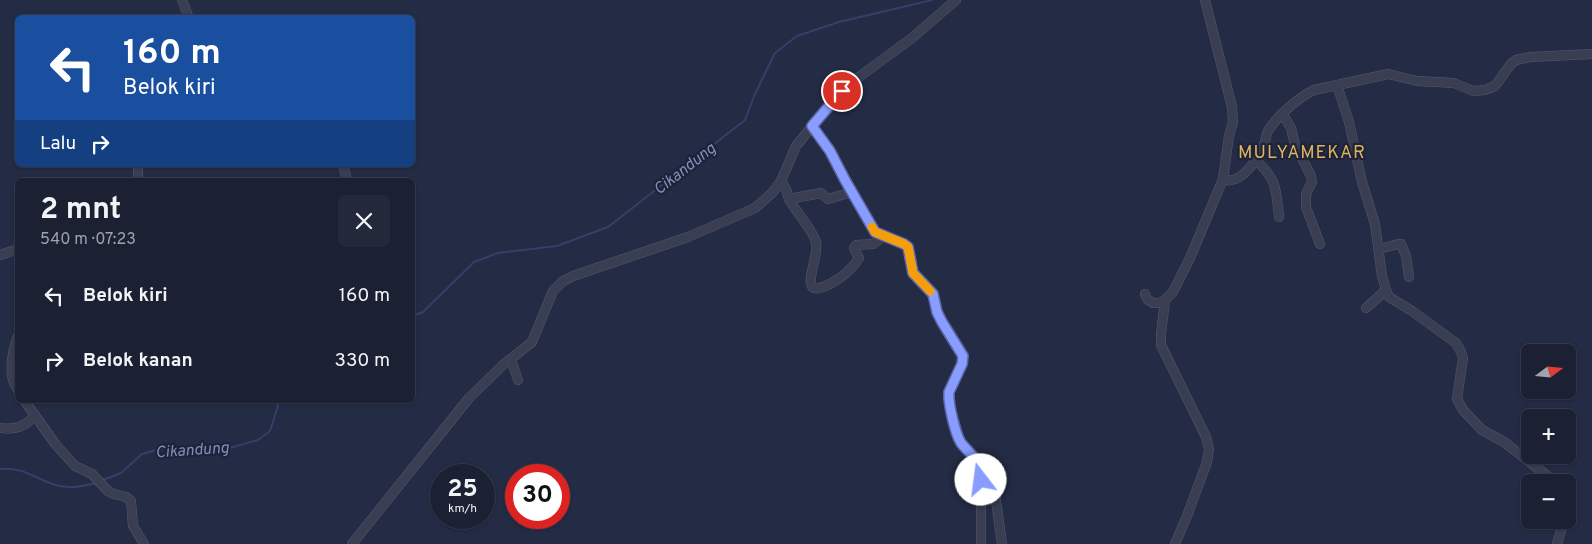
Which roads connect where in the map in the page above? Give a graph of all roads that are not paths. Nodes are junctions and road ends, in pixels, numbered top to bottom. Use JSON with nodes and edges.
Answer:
{"nodes":[{"id":1,"x":182,"y":0,"type":"edge"},
{"id":2,"x":956,"y":0,"type":"edge"},
{"id":3,"x":1205,"y":0,"type":"edge"},
{"id":4,"x":188,"y":15,"type":"edge"},
{"id":5,"x":1592,"y":54,"type":"edge"},
{"id":6,"x":1337,"y":85,"type":"junction"},
{"id":7,"x":1283,"y":115,"type":"junction"},
{"id":8,"x":812,"y":126,"type":"junction"},
{"id":9,"x":1255,"y":159,"type":"junction"},
{"id":10,"x":1223,"y":179,"type":"junction"},
{"id":11,"x":781,"y":181,"type":"junction"},
{"id":12,"x":852,"y":192,"type":"junction"},
{"id":13,"x":789,"y":199,"type":"junction"},
{"id":14,"x":1279,"y":216,"type":"dead end"},
{"id":15,"x":884,"y":236,"type":"junction"},
{"id":16,"x":1320,"y":244,"type":"dead end"},
{"id":17,"x":1379,"y":249,"type":"junction"},
{"id":18,"x":15,"y":251,"type":"edge"},
{"id":19,"x":0,"y":255,"type":"edge"},
{"id":20,"x":1409,"y":277,"type":"dead end"},
{"id":21,"x":1386,"y":290,"type":"junction"},
{"id":22,"x":1145,"y":294,"type":"dead end"},
{"id":23,"x":1165,"y":300,"type":"junction"},
{"id":24,"x":1366,"y":308,"type":"dead end"},
{"id":25,"x":15,"y":346,"type":"edge"},
{"id":26,"x":511,"y":359,"type":"junction"},
{"id":27,"x":518,"y":380,"type":"dead end"},
{"id":28,"x":15,"y":387,"type":"edge"},
{"id":29,"x":26,"y":403,"type":"edge"},
{"id":30,"x":35,"y":415,"type":"junction"},
{"id":31,"x":0,"y":428,"type":"edge"},
{"id":32,"x":980,"y":464,"type":"junction"},
{"id":33,"x":1545,"y":474,"type":"edge"},
{"id":34,"x":1561,"y":529,"type":"edge"},
{"id":35,"x":144,"y":544,"type":"edge"},
{"id":36,"x":352,"y":544,"type":"edge"},
{"id":37,"x":982,"y":544,"type":"edge"},
{"id":38,"x":1002,"y":544,"type":"edge"},
{"id":39,"x":1175,"y":544,"type":"edge"},
{"id":40,"x":1557,"y":544,"type":"edge"}],
"edges":[{"from":1,"to":4,"type":"street"},
{"from":2,"to":8,"type":"street"},
{"from":3,"to":10,"type":"street"},
{"from":5,"to":6,"type":"street"},
{"from":6,"to":7,"type":"street"},
{"from":6,"to":17,"type":"street"},
{"from":7,"to":9,"type":"street"},
{"from":7,"to":16,"type":"street"},
{"from":8,"to":11,"type":"street"},
{"from":8,"to":12,"type":"street"},
{"from":9,"to":10,"type":"street"},
{"from":9,"to":14,"type":"street"},
{"from":10,"to":23,"type":"street"},
{"from":11,"to":13,"type":"street"},
{"from":11,"to":26,"type":"street"},
{"from":12,"to":13,"type":"street"},
{"from":12,"to":15,"type":"street"},
{"from":13,"to":15,"type":"street"},
{"from":15,"to":32,"type":"street"},
{"from":17,"to":20,"type":"street"},
{"from":17,"to":21,"type":"street"},
{"from":18,"to":19,"type":"street"},
{"from":21,"to":24,"type":"street"},
{"from":21,"to":33,"type":"street"},
{"from":22,"to":23,"type":"street"},
{"from":23,"to":39,"type":"street"},
{"from":25,"to":28,"type":"street"},
{"from":26,"to":27,"type":"street"},
{"from":26,"to":36,"type":"street"},
{"from":29,"to":30,"type":"street"},
{"from":30,"to":31,"type":"street"},
{"from":30,"to":35,"type":"street"},
{"from":32,"to":37,"type":"street"},
{"from":32,"to":38,"type":"street"},
{"from":34,"to":40,"type":"street"}]}
